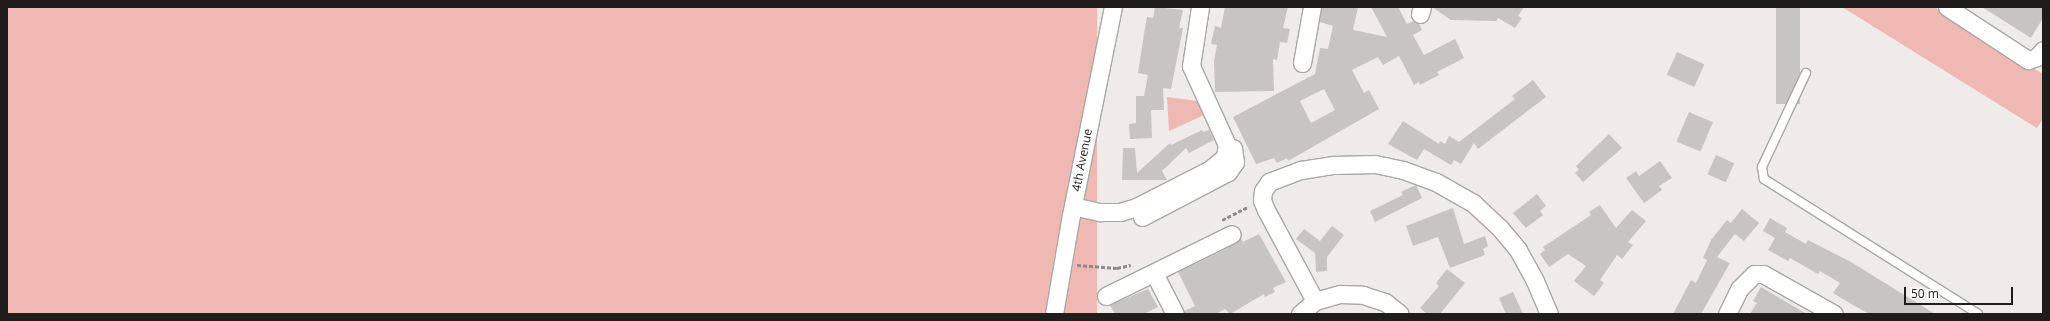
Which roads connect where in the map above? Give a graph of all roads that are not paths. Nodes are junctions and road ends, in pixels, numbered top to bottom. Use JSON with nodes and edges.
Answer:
{"nodes":[{"id":1,"x":1113,"y":7,"type":"edge"},
{"id":2,"x":1200,"y":7,"type":"edge"},
{"id":3,"x":1312,"y":7,"type":"edge"},
{"id":4,"x":1947,"y":7,"type":"edge"},
{"id":5,"x":1965,"y":11,"type":"edge"},
{"id":6,"x":2043,"y":50,"type":"edge"},
{"id":7,"x":1302,"y":63,"type":"dead end"},
{"id":8,"x":1806,"y":73,"type":"dead end"},
{"id":9,"x":1072,"y":211,"type":"junction"},
{"id":10,"x":1232,"y":234,"type":"dead end"},
{"id":11,"x":1154,"y":273,"type":"junction"},
{"id":12,"x":1106,"y":296,"type":"dead end"},
{"id":13,"x":1315,"y":301,"type":"junction"},
{"id":14,"x":1054,"y":314,"type":"edge"},
{"id":15,"x":1175,"y":314,"type":"edge"},
{"id":16,"x":1300,"y":314,"type":"edge"},
{"id":17,"x":1400,"y":314,"type":"edge"},
{"id":18,"x":1549,"y":314,"type":"edge"},
{"id":19,"x":1727,"y":314,"type":"edge"},
{"id":20,"x":1834,"y":314,"type":"edge"},
{"id":21,"x":1978,"y":314,"type":"edge"}],
"edges":[{"from":1,"to":9,"type":"street","name":"4th Avenue"},
{"from":2,"to":9,"type":"street"},
{"from":3,"to":7,"type":"street"},
{"from":4,"to":5,"type":"street"},
{"from":5,"to":6,"type":"street"},
{"from":8,"to":21,"type":"lane"},
{"from":9,"to":14,"type":"street","name":"4th Avenue"},
{"from":10,"to":11,"type":"street"},
{"from":11,"to":12,"type":"street"},
{"from":11,"to":15,"type":"street"},
{"from":13,"to":16,"type":"street"},
{"from":13,"to":17,"type":"street"},
{"from":13,"to":18,"type":"street"},
{"from":19,"to":20,"type":"street"}]}
